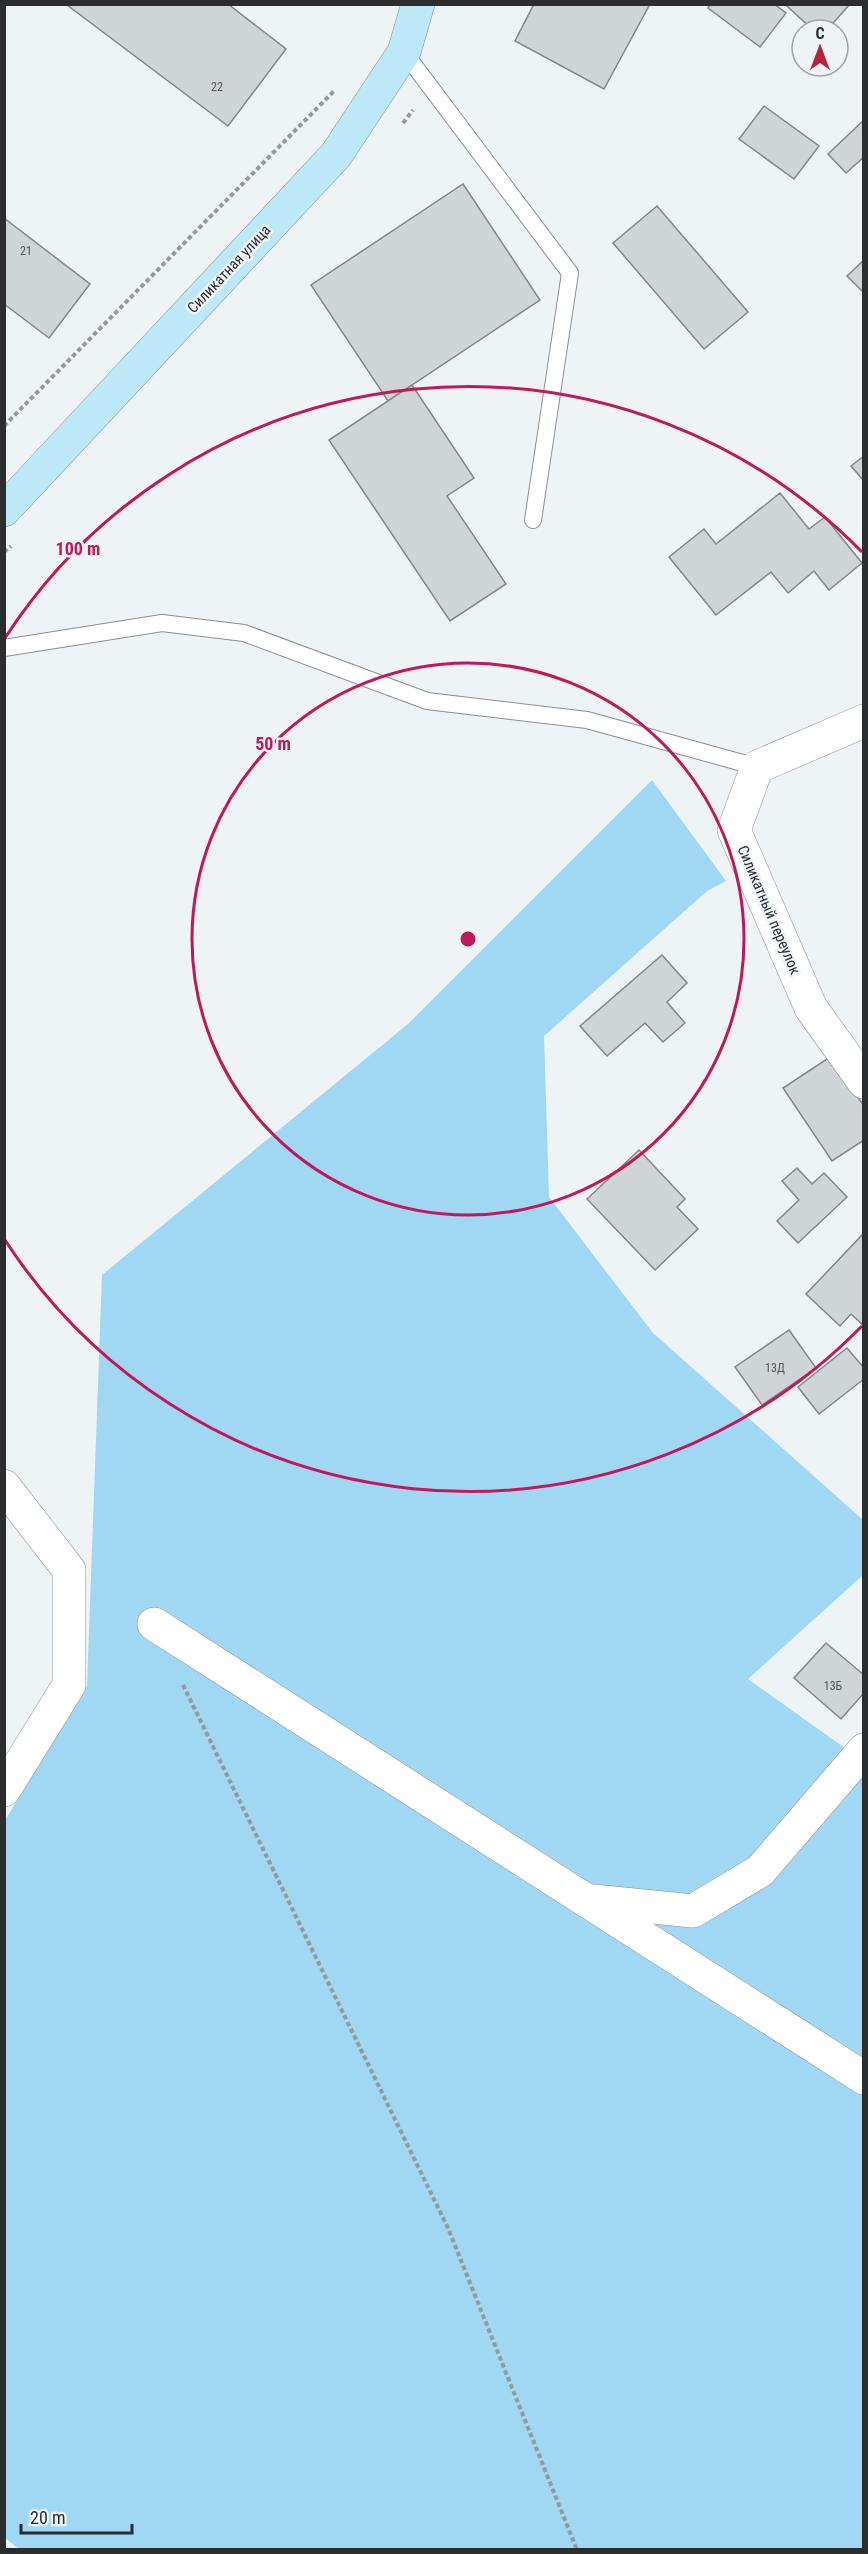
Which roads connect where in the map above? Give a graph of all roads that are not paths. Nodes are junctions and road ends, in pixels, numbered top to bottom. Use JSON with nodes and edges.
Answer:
{"nodes":[{"id":1,"x":418,"y":4,"type":"edge"},
{"id":2,"x":404,"y":52,"type":"junction"},
{"id":3,"x":4,"y":510,"type":"edge"},
{"id":4,"x":532,"y":520,"type":"dead end"},
{"id":5,"x":4,"y":648,"type":"edge"},
{"id":6,"x":864,"y":722,"type":"edge"},
{"id":7,"x":757,"y":767,"type":"junction"},
{"id":8,"x":864,"y":1082,"type":"edge"},
{"id":9,"x":4,"y":1486,"type":"edge"},
{"id":10,"x":154,"y":1624,"type":"dead end"},
{"id":11,"x":864,"y":1750,"type":"edge"},
{"id":12,"x":4,"y":1790,"type":"edge"},
{"id":13,"x":585,"y":1900,"type":"junction"},
{"id":14,"x":864,"y":2078,"type":"edge"}],
"edges":[{"from":1,"to":2,"type":"street","name":"Силикатная улица"},
{"from":2,"to":3,"type":"street","name":"Силикатная улица"},
{"from":2,"to":4,"type":"lane"},
{"from":5,"to":7,"type":"lane"},
{"from":6,"to":7,"type":"street"},
{"from":7,"to":8,"type":"street","name":"Силикатный переулок"},
{"from":9,"to":12,"type":"street"},
{"from":10,"to":13,"type":"street"},
{"from":11,"to":13,"type":"street"},
{"from":13,"to":14,"type":"street"}]}
